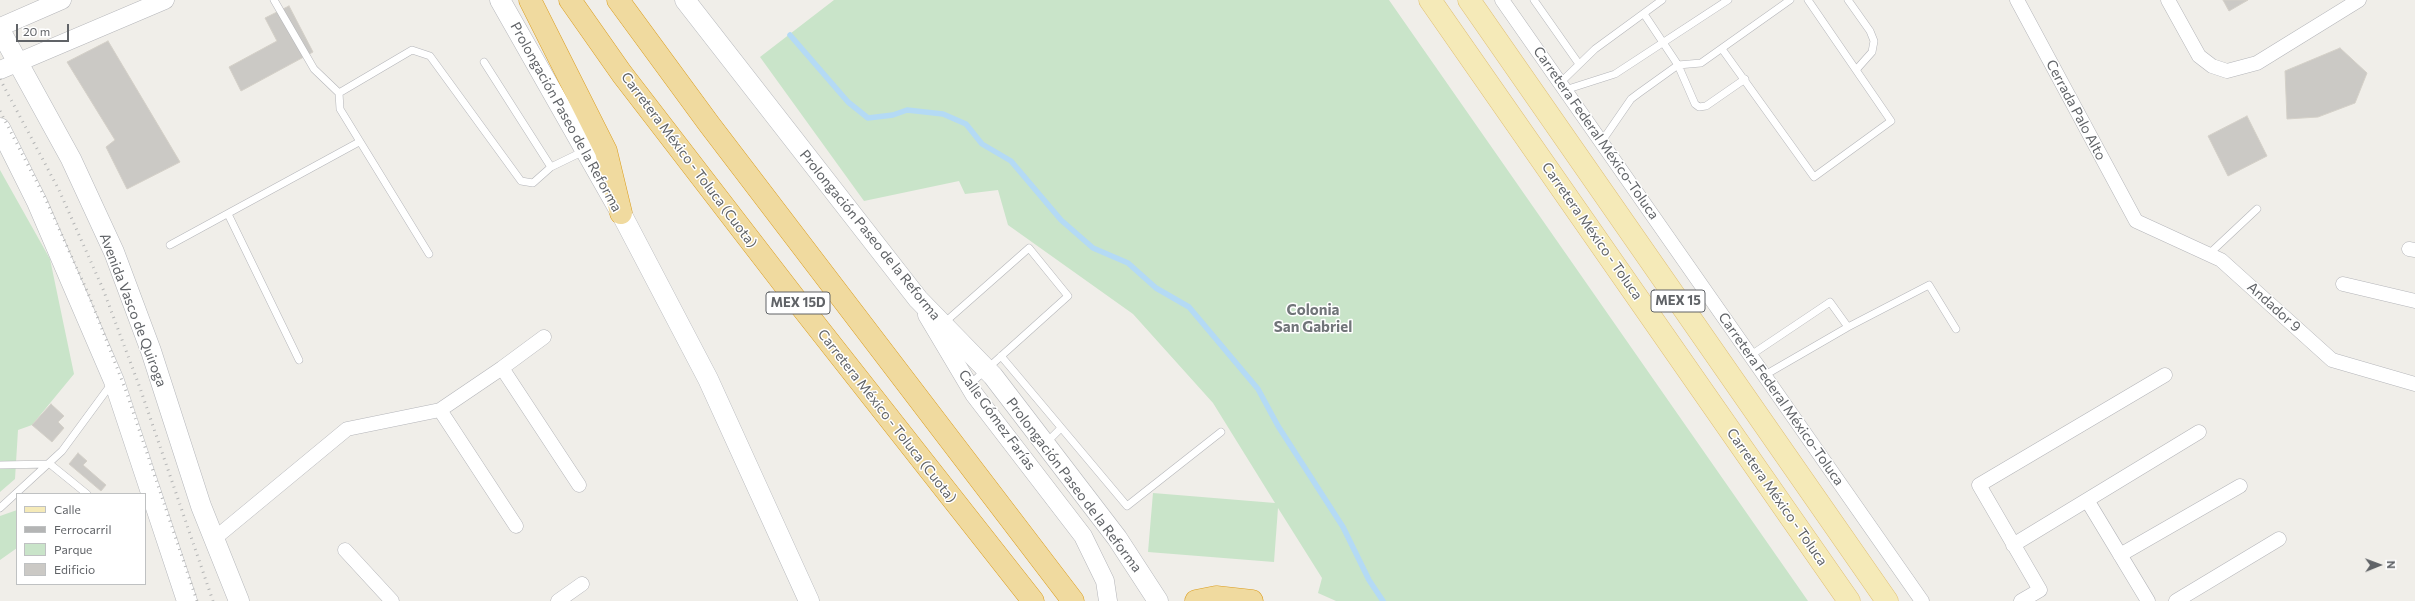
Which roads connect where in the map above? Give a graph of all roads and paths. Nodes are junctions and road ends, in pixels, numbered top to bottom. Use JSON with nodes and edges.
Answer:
{"nodes":[{"id":1,"x":62,"y":0,"type":"edge"},
{"id":2,"x":165,"y":0,"type":"edge"},
{"id":3,"x":274,"y":0,"type":"edge"},
{"id":4,"x":500,"y":0,"type":"edge"},
{"id":5,"x":530,"y":0,"type":"edge"},
{"id":6,"x":570,"y":0,"type":"edge"},
{"id":7,"x":618,"y":0,"type":"edge"},
{"id":8,"x":685,"y":0,"type":"edge"},
{"id":9,"x":1430,"y":0,"type":"edge"},
{"id":10,"x":1469,"y":0,"type":"edge"},
{"id":11,"x":1502,"y":0,"type":"edge"},
{"id":12,"x":1534,"y":0,"type":"edge"},
{"id":13,"x":1662,"y":0,"type":"edge"},
{"id":14,"x":1728,"y":0,"type":"edge"},
{"id":15,"x":1790,"y":0,"type":"edge"},
{"id":16,"x":1808,"y":0,"type":"edge"},
{"id":17,"x":1848,"y":0,"type":"edge"},
{"id":18,"x":2017,"y":0,"type":"edge"},
{"id":19,"x":2168,"y":0,"type":"edge"},
{"id":20,"x":2359,"y":0,"type":"edge"},
{"id":21,"x":46,"y":4,"type":"edge"},
{"id":22,"x":1644,"y":14,"type":"junction"},
{"id":23,"x":0,"y":26,"type":"edge"},
{"id":24,"x":0,"y":30,"type":"edge"},
{"id":25,"x":1664,"y":42,"type":"junction"},
{"id":26,"x":1722,"y":49,"type":"junction"},
{"id":27,"x":18,"y":62,"type":"junction"},
{"id":28,"x":484,"y":62,"type":"dead end"},
{"id":29,"x":1579,"y":64,"type":"junction"},
{"id":30,"x":1678,"y":66,"type":"junction"},
{"id":31,"x":0,"y":70,"type":"edge"},
{"id":32,"x":1856,"y":70,"type":"junction"},
{"id":33,"x":1745,"y":79,"type":"junction"},
{"id":34,"x":1563,"y":86,"type":"junction"},
{"id":35,"x":339,"y":93,"type":"junction"},
{"id":36,"x":0,"y":128,"type":"edge"},
{"id":37,"x":1602,"y":141,"type":"junction"},
{"id":38,"x":359,"y":142,"type":"junction"},
{"id":39,"x":586,"y":150,"type":"junction"},
{"id":40,"x":551,"y":167,"type":"junction"},
{"id":41,"x":2257,"y":209,"type":"dead end"},
{"id":42,"x":621,"y":213,"type":"junction"},
{"id":43,"x":228,"y":214,"type":"junction"},
{"id":44,"x":2136,"y":221,"type":"joint"},
{"id":45,"x":170,"y":245,"type":"dead end"},
{"id":46,"x":429,"y":254,"type":"dead end"},
{"id":47,"x":2209,"y":254,"type":"junction"},
{"id":48,"x":2343,"y":284,"type":"dead end"},
{"id":49,"x":2415,"y":301,"type":"edge"},
{"id":50,"x":939,"y":327,"type":"junction"},
{"id":51,"x":1848,"y":327,"type":"junction"},
{"id":52,"x":1956,"y":329,"type":"dead end"},
{"id":53,"x":544,"y":337,"type":"dead end"},
{"id":54,"x":1751,"y":355,"type":"junction"},
{"id":55,"x":299,"y":360,"type":"dead end"},
{"id":56,"x":993,"y":363,"type":"junction"},
{"id":57,"x":502,"y":368,"type":"junction"},
{"id":58,"x":1765,"y":375,"type":"junction"},
{"id":59,"x":2165,"y":375,"type":"dead end"},
{"id":60,"x":114,"y":381,"type":"junction"},
{"id":61,"x":2415,"y":384,"type":"edge"},
{"id":62,"x":969,"y":385,"type":"junction"},
{"id":63,"x":440,"y":410,"type":"junction"},
{"id":64,"x":1061,"y":428,"type":"junction"},
{"id":65,"x":1221,"y":432,"type":"dead end"},
{"id":66,"x":2199,"y":432,"type":"dead end"},
{"id":67,"x":1045,"y":444,"type":"junction"},
{"id":68,"x":50,"y":464,"type":"junction"},
{"id":69,"x":0,"y":465,"type":"edge"},
{"id":70,"x":579,"y":485,"type":"dead end"},
{"id":71,"x":2240,"y":486,"type":"dead end"},
{"id":72,"x":17,"y":493,"type":"edge"},
{"id":73,"x":86,"y":493,"type":"edge"},
{"id":74,"x":16,"y":494,"type":"edge"},
{"id":75,"x":2087,"y":500,"type":"junction"},
{"id":76,"x":0,"y":508,"type":"edge"},
{"id":77,"x":516,"y":526,"type":"dead end"},
{"id":78,"x":214,"y":539,"type":"junction"},
{"id":79,"x":2279,"y":539,"type":"dead end"},
{"id":80,"x":2013,"y":545,"type":"junction"},
{"id":81,"x":345,"y":550,"type":"dead end"},
{"id":82,"x":2120,"y":555,"type":"junction"},
{"id":83,"x":582,"y":584,"type":"dead end"},
{"id":84,"x":186,"y":601,"type":"edge"},
{"id":85,"x":239,"y":601,"type":"edge"},
{"id":86,"x":392,"y":601,"type":"edge"},
{"id":87,"x":558,"y":601,"type":"edge"},
{"id":88,"x":809,"y":601,"type":"edge"},
{"id":89,"x":1033,"y":601,"type":"edge"},
{"id":90,"x":1073,"y":601,"type":"edge"},
{"id":91,"x":1108,"y":601,"type":"edge"},
{"id":92,"x":1158,"y":601,"type":"edge"},
{"id":93,"x":1196,"y":601,"type":"edge"},
{"id":94,"x":1252,"y":601,"type":"edge"},
{"id":95,"x":1849,"y":601,"type":"edge"},
{"id":96,"x":1887,"y":601,"type":"edge"},
{"id":97,"x":1922,"y":601,"type":"edge"},
{"id":98,"x":2021,"y":601,"type":"edge"},
{"id":99,"x":2148,"y":601,"type":"edge"},
{"id":100,"x":2176,"y":601,"type":"edge"}],
"edges":[{"from":1,"to":21,"type":"street"},
{"from":2,"to":27,"type":"street"},
{"from":3,"to":35,"type":"lane"},
{"from":4,"to":39,"type":"main road","name":"Prolongación Paseo de la Reforma"},
{"from":5,"to":42,"type":"highway"},
{"from":6,"to":89,"type":"highway","name":"Carretera México - Toluca (Cuota)","number":"MEX 15D"},
{"from":7,"to":90,"type":"highway","number":"MEX 15D"},
{"from":8,"to":50,"type":"main road","name":"Prolongación Paseo de la Reforma"},
{"from":9,"to":95,"type":"main road","name":"Carretera México - Toluca","number":"MEX 15"},
{"from":10,"to":96,"type":"main road","number":"MEX 15"},
{"from":11,"to":34,"type":"street","name":"Carretera Federal México-Toluca"},
{"from":12,"to":29,"type":"lane"},
{"from":13,"to":22,"type":"lane"},
{"from":14,"to":25,"type":"lane"},
{"from":15,"to":26,"type":"lane"},
{"from":16,"to":32,"type":"lane"},
{"from":17,"to":32,"type":"lane"},
{"from":18,"to":44,"type":"street","name":"Cerrada Palo Alto"},
{"from":19,"to":20,"type":"street"},
{"from":21,"to":23,"type":"street"},
{"from":22,"to":25,"type":"lane"},
{"from":22,"to":29,"type":"lane"},
{"from":24,"to":27,"type":"main road","name":"Avenida Vasco de Quiroga"},
{"from":25,"to":30,"type":"lane"},
{"from":25,"to":34,"type":"lane"},
{"from":26,"to":30,"type":"lane"},
{"from":26,"to":33,"type":"lane"},
{"from":27,"to":31,"type":"street"},
{"from":27,"to":78,"type":"main road","name":"Avenida Vasco de Quiroga"},
{"from":28,"to":40,"type":"lane"},
{"from":29,"to":34,"type":"lane"},
{"from":30,"to":33,"type":"lane"},
{"from":30,"to":37,"type":"lane"},
{"from":32,"to":33,"type":"lane"},
{"from":34,"to":37,"type":"street","name":"Carretera Federal México-Toluca"},
{"from":35,"to":38,"type":"lane"},
{"from":35,"to":40,"type":"lane"},
{"from":36,"to":60,"type":"main road"},
{"from":37,"to":54,"type":"street","name":"Carretera Federal México-Toluca"},
{"from":38,"to":43,"type":"lane"},
{"from":38,"to":46,"type":"lane"},
{"from":39,"to":40,"type":"lane"},
{"from":39,"to":42,"type":"main road","name":"Prolongación Paseo de la Reforma"},
{"from":41,"to":47,"type":"lane"},
{"from":42,"to":88,"type":"main road","name":"Prolongación Paseo de la Reforma"},
{"from":43,"to":45,"type":"lane"},
{"from":43,"to":55,"type":"lane"},
{"from":44,"to":47,"type":"street","name":"Andador 9"},
{"from":47,"to":61,"type":"street","name":"Andador 9"},
{"from":48,"to":49,"type":"street"},
{"from":50,"to":56,"type":"main road","name":"Prolongación Paseo de la Reforma"},
{"from":50,"to":56,"type":"lane"},
{"from":50,"to":62,"type":"street","name":"Calle Gómez Farías"},
{"from":51,"to":52,"type":"lane"},
{"from":51,"to":54,"type":"lane"},
{"from":51,"to":58,"type":"lane"},
{"from":53,"to":57,"type":"street"},
{"from":54,"to":58,"type":"street","name":"Carretera Federal México-Toluca"},
{"from":56,"to":62,"type":"lane"},
{"from":56,"to":64,"type":"lane"},
{"from":56,"to":67,"type":"main road","name":"Prolongación Paseo de la Reforma"},
{"from":57,"to":63,"type":"street"},
{"from":57,"to":70,"type":"street"},
{"from":58,"to":97,"type":"street","name":"Carretera Federal México-Toluca"},
{"from":59,"to":80,"type":"street"},
{"from":60,"to":68,"type":"lane"},
{"from":60,"to":84,"type":"main road"},
{"from":62,"to":91,"type":"street","name":"Calle Gómez Farías"},
{"from":63,"to":77,"type":"street"},
{"from":63,"to":78,"type":"street"},
{"from":64,"to":65,"type":"lane"},
{"from":64,"to":67,"type":"lane"},
{"from":66,"to":75,"type":"street"},
{"from":67,"to":92,"type":"main road","name":"Prolongación Paseo de la Reforma"},
{"from":68,"to":69,"type":"lane"},
{"from":68,"to":72,"type":"lane"},
{"from":68,"to":73,"type":"lane"},
{"from":71,"to":82,"type":"street"},
{"from":74,"to":76,"type":"lane"},
{"from":75,"to":80,"type":"street"},
{"from":75,"to":82,"type":"street"},
{"from":78,"to":85,"type":"main road","name":"Avenida Vasco de Quiroga"},
{"from":79,"to":100,"type":"street"},
{"from":80,"to":98,"type":"street"},
{"from":81,"to":86,"type":"street"},
{"from":82,"to":99,"type":"street"},
{"from":83,"to":87,"type":"street"},
{"from":93,"to":94,"type":"highway"}]}
